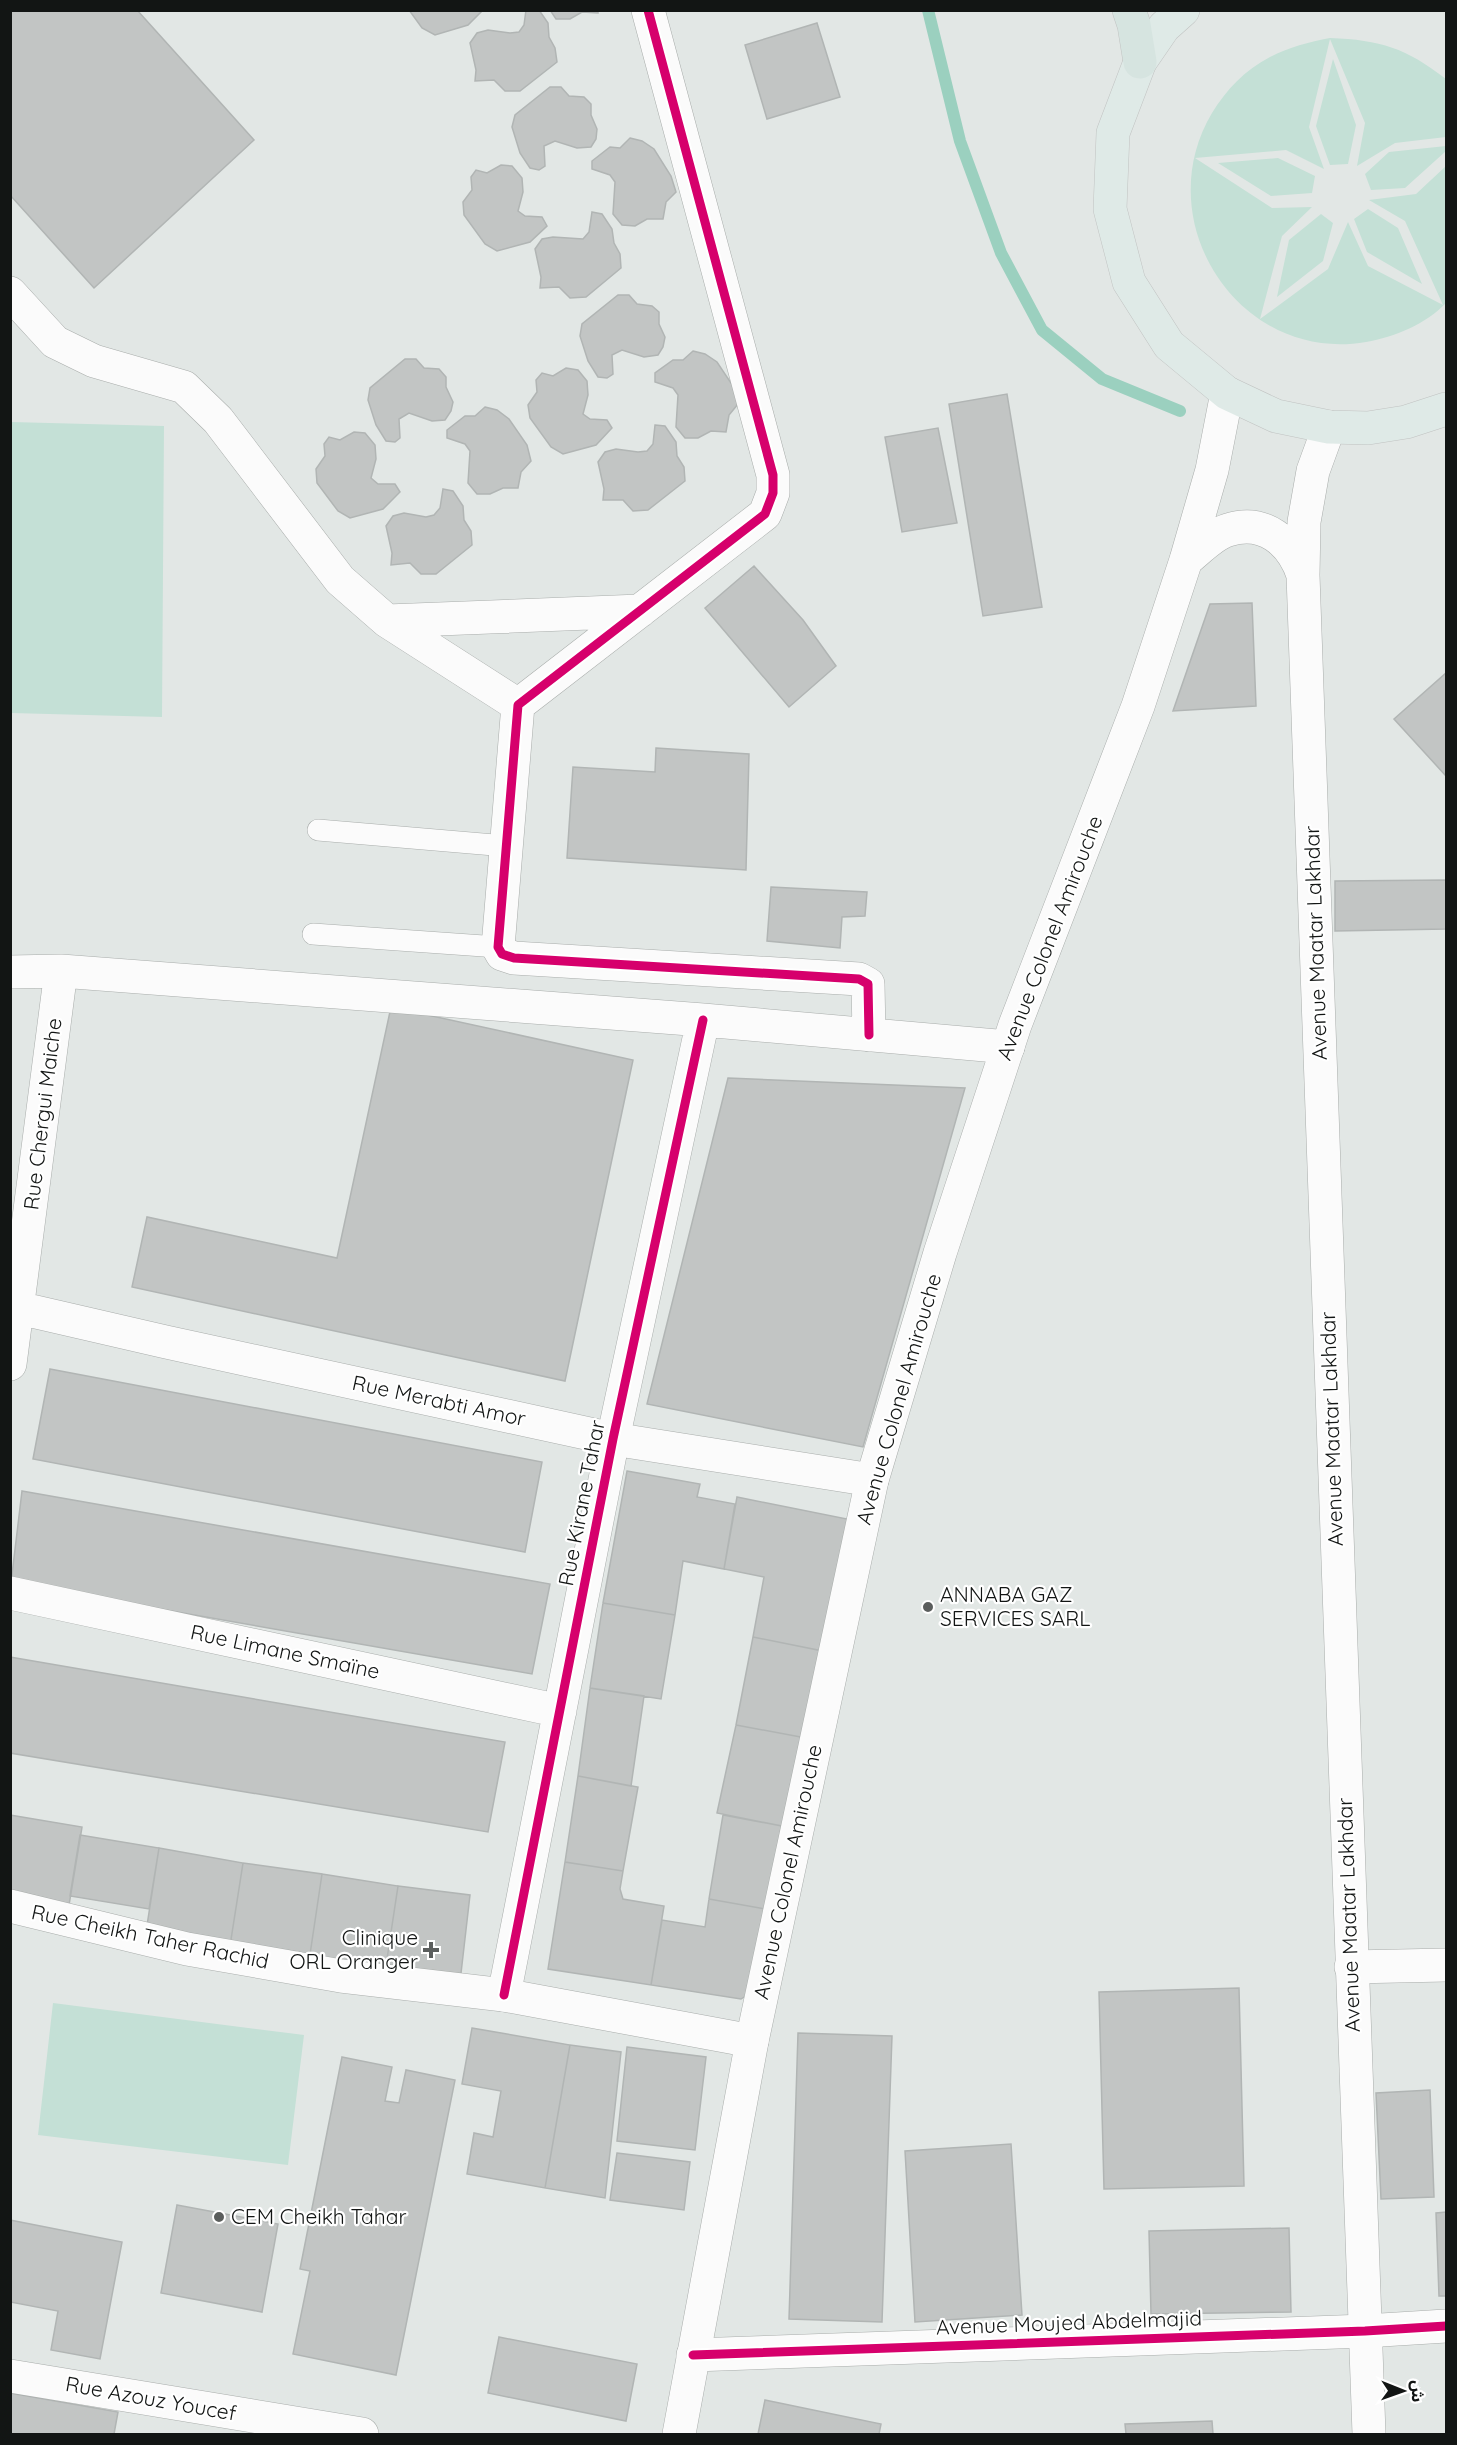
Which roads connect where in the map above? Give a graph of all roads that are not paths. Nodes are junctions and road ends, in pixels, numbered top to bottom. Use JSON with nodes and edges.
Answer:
{"nodes":[{"id":1,"x":648,"y":10,"type":"edge"},
{"id":2,"x":1129,"y":10,"type":"edge"},
{"id":3,"x":1183,"y":10,"type":"edge"},
{"id":4,"x":1140,"y":63,"type":"junction"},
{"id":5,"x":10,"y":293,"type":"edge"},
{"id":6,"x":1227,"y":393,"type":"junction"},
{"id":7,"x":1445,"y":411,"type":"edge"},
{"id":8,"x":1329,"y":427,"type":"junction"},
{"id":9,"x":1186,"y":560,"type":"junction"},
{"id":10,"x":1303,"y":575,"type":"junction"},
{"id":11,"x":640,"y":611,"type":"junction"},
{"id":12,"x":387,"y":621,"type":"junction"},
{"id":13,"x":518,"y":705,"type":"junction"},
{"id":14,"x":318,"y":830,"type":"dead end"},
{"id":15,"x":506,"y":846,"type":"junction"},
{"id":16,"x":313,"y":934,"type":"dead end"},
{"id":17,"x":498,"y":947,"type":"junction"},
{"id":18,"x":61,"y":971,"type":"junction"},
{"id":19,"x":10,"y":972,"type":"edge"},
{"id":20,"x":703,"y":1020,"type":"junction"},
{"id":21,"x":868,"y":1035,"type":"junction"},
{"id":22,"x":1008,"y":1047,"type":"junction"},
{"id":23,"x":14,"y":1307,"type":"edge"},
{"id":24,"x":10,"y":1364,"type":"edge"},
{"id":25,"x":613,"y":1439,"type":"junction"},
{"id":26,"x":872,"y":1480,"type":"junction"},
{"id":27,"x":10,"y":1593,"type":"edge"},
{"id":28,"x":560,"y":1711,"type":"junction"},
{"id":29,"x":10,"y":1906,"type":"edge"},
{"id":30,"x":1446,"y":1965,"type":"edge"},
{"id":31,"x":1351,"y":1967,"type":"junction"},
{"id":32,"x":504,"y":1995,"type":"junction"},
{"id":33,"x":752,"y":2041,"type":"junction"},
{"id":34,"x":1446,"y":2326,"type":"edge"},
{"id":35,"x":1365,"y":2331,"type":"junction"},
{"id":36,"x":693,"y":2355,"type":"junction"},
{"id":37,"x":10,"y":2376,"type":"edge"},
{"id":38,"x":362,"y":2434,"type":"edge"},
{"id":39,"x":679,"y":2434,"type":"edge"},
{"id":40,"x":1369,"y":2434,"type":"edge"}],
"edges":[{"from":1,"to":11,"type":"street"},
{"from":2,"to":4,"type":"highway"},
{"from":3,"to":4,"type":"main road"},
{"from":4,"to":6,"type":"main road"},
{"from":5,"to":12,"type":"street"},
{"from":6,"to":8,"type":"main road"},
{"from":6,"to":9,"type":"street","name":"Avenue Colonel Amirouche"},
{"from":7,"to":8,"type":"main road"},
{"from":8,"to":10,"type":"street","name":"Avenue Maatar Lakhdar"},
{"from":9,"to":10,"type":"street"},
{"from":9,"to":22,"type":"street","name":"Avenue Colonel Amirouche"},
{"from":10,"to":31,"type":"street","name":"Avenue Maatar Lakhdar"},
{"from":11,"to":12,"type":"street"},
{"from":11,"to":13,"type":"street"},
{"from":12,"to":13,"type":"street"},
{"from":13,"to":15,"type":"street"},
{"from":14,"to":15,"type":"lane"},
{"from":15,"to":17,"type":"street"},
{"from":16,"to":17,"type":"lane"},
{"from":17,"to":21,"type":"street"},
{"from":18,"to":19,"type":"street"},
{"from":18,"to":20,"type":"street"},
{"from":18,"to":23,"type":"street","name":"Rue Chergui Maiche"},
{"from":20,"to":21,"type":"street"},
{"from":20,"to":25,"type":"street","name":"Rue Kirane Tahar"},
{"from":21,"to":22,"type":"street"},
{"from":22,"to":26,"type":"street","name":"Avenue Colonel Amirouche"},
{"from":23,"to":24,"type":"street","name":"Rue Chergui Maiche"},
{"from":23,"to":25,"type":"street","name":"Rue Merabti Amor"},
{"from":25,"to":26,"type":"street","name":"Rue Merabti Amor"},
{"from":25,"to":28,"type":"street","name":"Rue Kirane Tahar"},
{"from":26,"to":33,"type":"street","name":"Avenue Colonel Amirouche"},
{"from":27,"to":28,"type":"street","name":"Rue Limane Smaïne"},
{"from":28,"to":32,"type":"street","name":"Rue Kirane Tahar"},
{"from":29,"to":32,"type":"street","name":"Rue Cheikh Taher Rachid"},
{"from":30,"to":31,"type":"street"},
{"from":31,"to":35,"type":"street","name":"Avenue Maatar Lakhdar"},
{"from":32,"to":33,"type":"street","name":"Rue Cheikh Taher Rachid"},
{"from":33,"to":36,"type":"street","name":"Avenue Colonel Amirouche"},
{"from":34,"to":35,"type":"street","name":"Avenue Moujed Abdelmajid"},
{"from":35,"to":36,"type":"street","name":"Avenue Moujed Abdelmajid"},
{"from":35,"to":40,"type":"street","name":"Avenue Maatar Lakhdar"},
{"from":36,"to":39,"type":"street","name":"Avenue Colonel Amirouche"},
{"from":37,"to":38,"type":"street","name":"Rue Azouz Youcef"}]}
